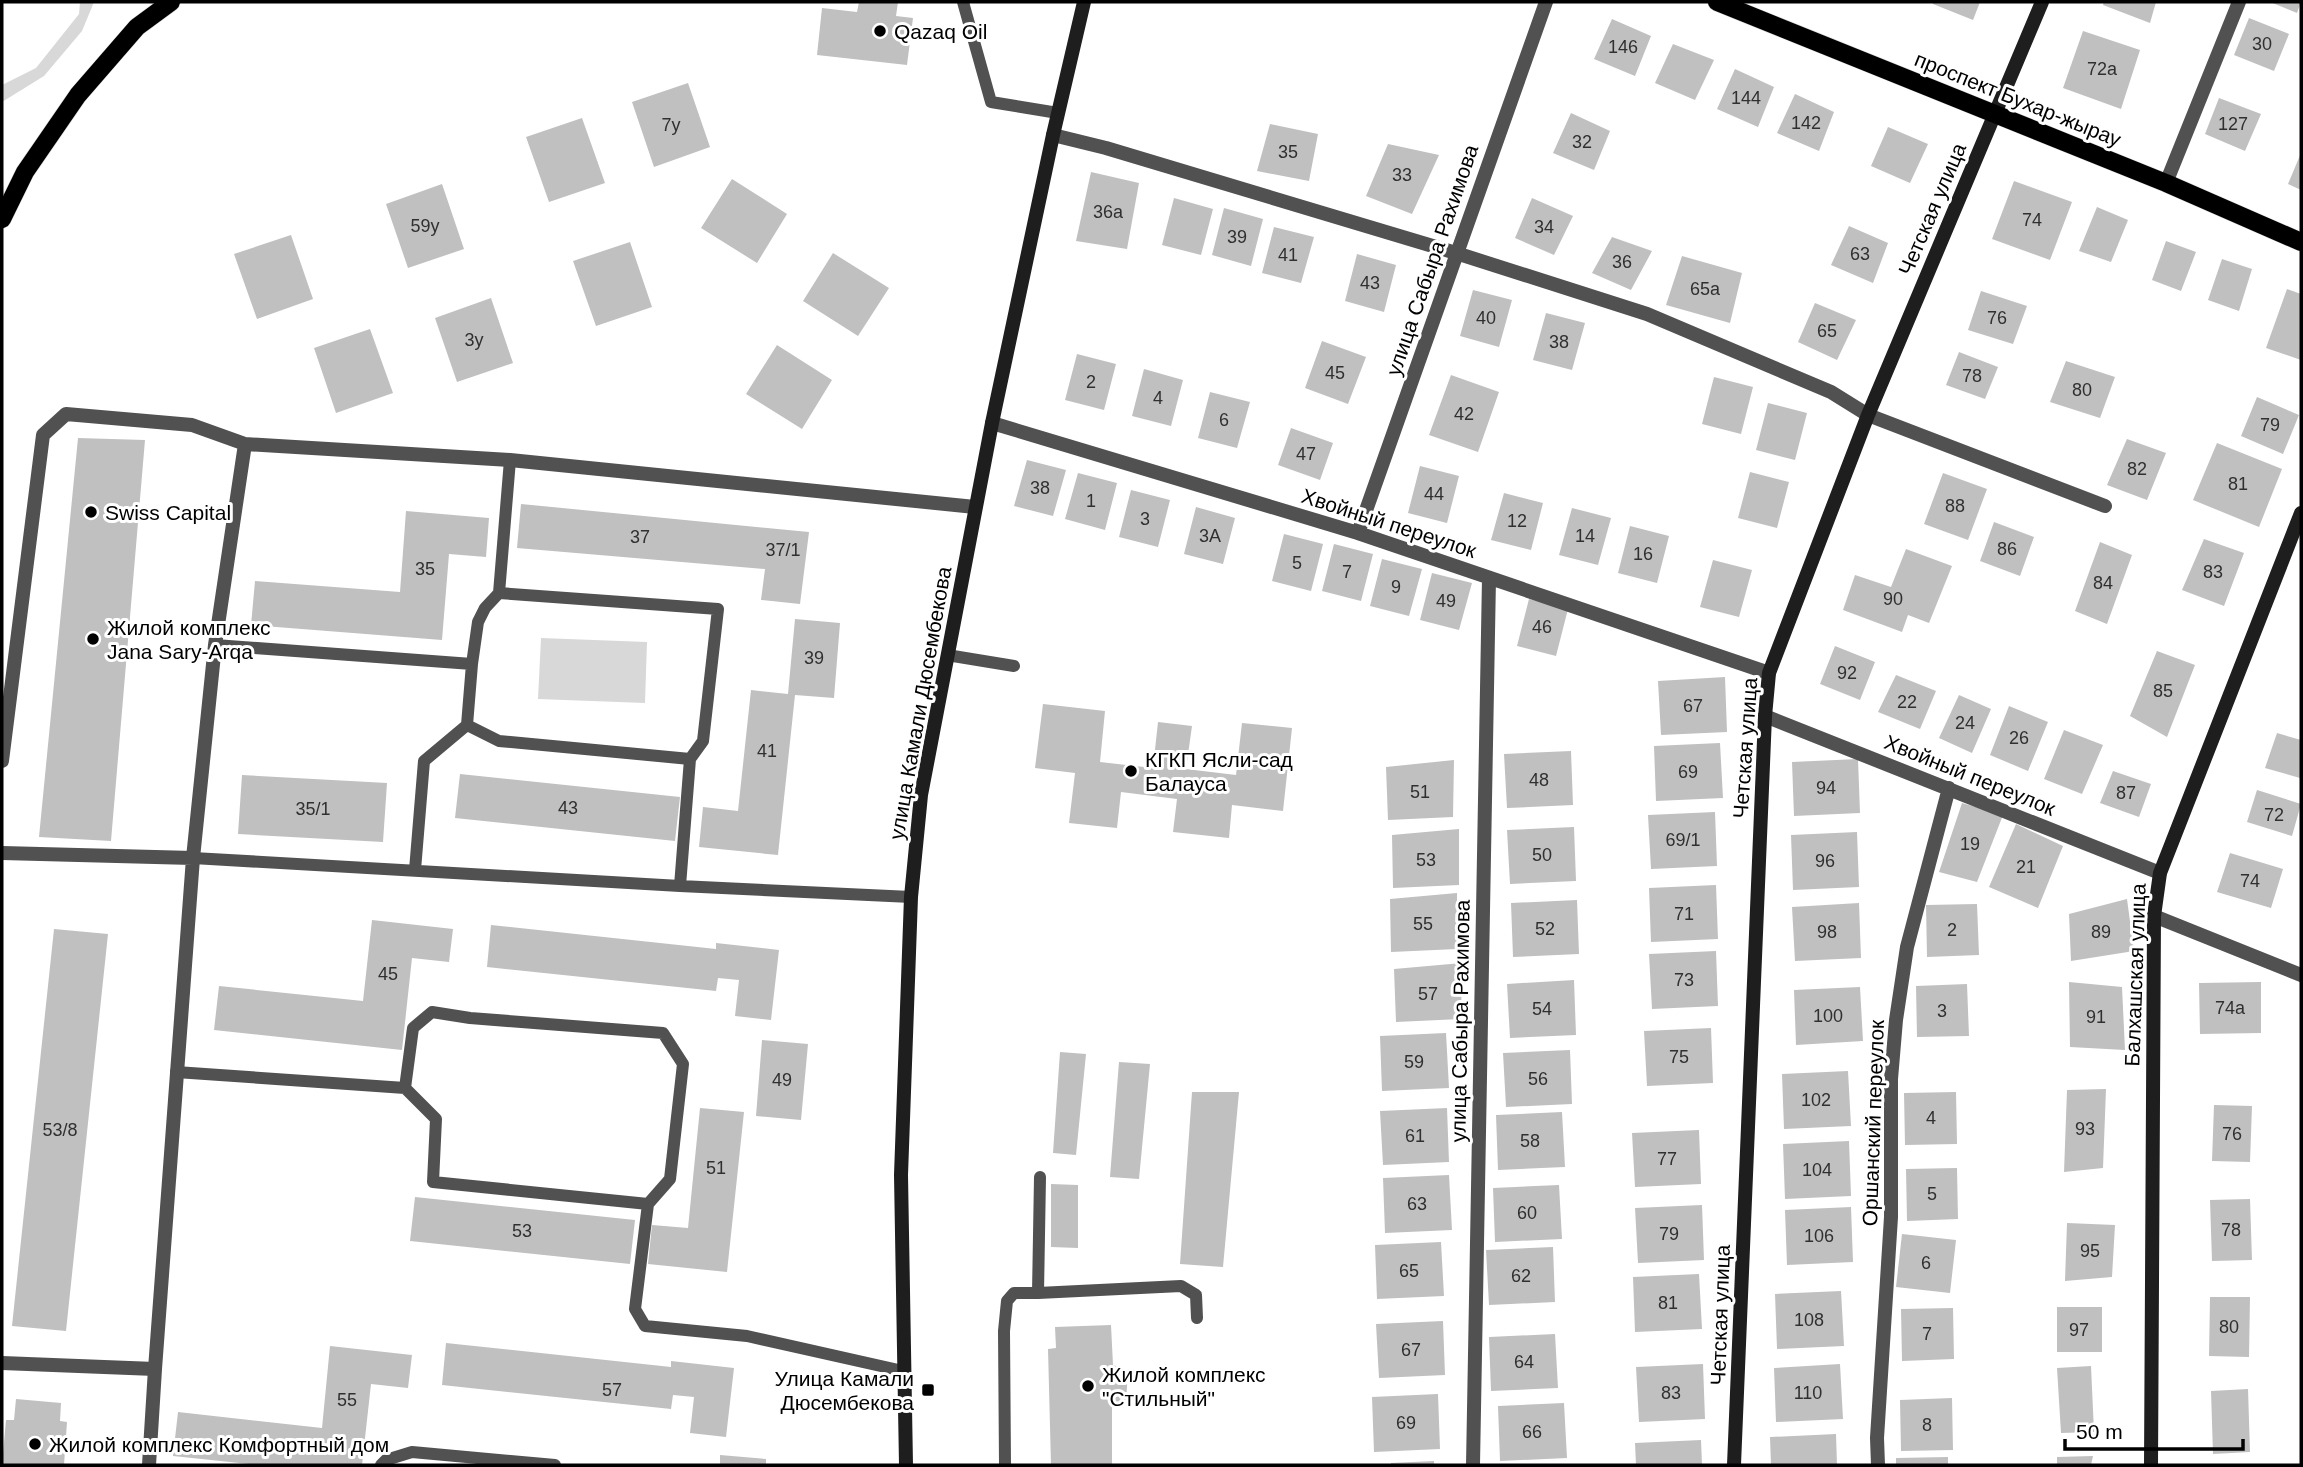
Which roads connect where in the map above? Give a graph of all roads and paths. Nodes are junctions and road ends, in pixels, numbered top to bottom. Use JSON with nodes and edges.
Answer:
{"nodes":[{"id":1,"x":171,"y":2,"type":"edge"},
{"id":2,"x":963,"y":2,"type":"edge"},
{"id":3,"x":1084,"y":2,"type":"edge"},
{"id":4,"x":1546,"y":2,"type":"edge"},
{"id":5,"x":1717,"y":2,"type":"edge"},
{"id":6,"x":2042,"y":2,"type":"edge"},
{"id":7,"x":2239,"y":2,"type":"edge"},
{"id":8,"x":1058,"y":113,"type":"junction"},
{"id":9,"x":1994,"y":115,"type":"junction"},
{"id":10,"x":1053,"y":135,"type":"junction"},
{"id":11,"x":2166,"y":183,"type":"junction"},
{"id":12,"x":2,"y":219,"type":"edge"},
{"id":13,"x":2301,"y":242,"type":"edge"},
{"id":14,"x":1456,"y":253,"type":"junction"},
{"id":15,"x":1868,"y":415,"type":"junction"},
{"id":16,"x":992,"y":423,"type":"junction"},
{"id":17,"x":245,"y":444,"type":"junction"},
{"id":18,"x":510,"y":460,"type":"junction"},
{"id":19,"x":2105,"y":506,"type":"dead end"},
{"id":20,"x":975,"y":507,"type":"junction"},
{"id":21,"x":2301,"y":513,"type":"edge"},
{"id":22,"x":1358,"y":533,"type":"junction"},
{"id":23,"x":1489,"y":578,"type":"junction"},
{"id":24,"x":499,"y":593,"type":"junction"},
{"id":25,"x":215,"y":645,"type":"junction"},
{"id":26,"x":947,"y":655,"type":"junction"},
{"id":27,"x":472,"y":664,"type":"junction"},
{"id":28,"x":1014,"y":666,"type":"dead end"},
{"id":29,"x":1769,"y":673,"type":"junction"},
{"id":30,"x":1765,"y":716,"type":"junction"},
{"id":31,"x":467,"y":725,"type":"junction"},
{"id":32,"x":690,"y":759,"type":"junction"},
{"id":33,"x":2,"y":761,"type":"edge"},
{"id":34,"x":1949,"y":788,"type":"junction"},
{"id":35,"x":2,"y":853,"type":"edge"},
{"id":36,"x":194,"y":858,"type":"junction"},
{"id":37,"x":415,"y":870,"type":"junction"},
{"id":38,"x":2160,"y":873,"type":"junction"},
{"id":39,"x":680,"y":886,"type":"junction"},
{"id":40,"x":911,"y":897,"type":"junction"},
{"id":41,"x":2154,"y":916,"type":"junction"},
{"id":42,"x":2301,"y":975,"type":"edge"},
{"id":43,"x":176,"y":1072,"type":"junction"},
{"id":44,"x":405,"y":1088,"type":"junction"},
{"id":45,"x":1040,"y":1177,"type":"dead end"},
{"id":46,"x":648,"y":1204,"type":"junction"},
{"id":47,"x":1038,"y":1293,"type":"junction"},
{"id":48,"x":1198,"y":1318,"type":"dead end"},
{"id":49,"x":2,"y":1363,"type":"edge"},
{"id":50,"x":155,"y":1369,"type":"junction"},
{"id":51,"x":903,"y":1371,"type":"junction"},
{"id":52,"x":149,"y":1465,"type":"edge"},
{"id":53,"x":381,"y":1465,"type":"edge"},
{"id":54,"x":555,"y":1465,"type":"edge"},
{"id":55,"x":906,"y":1465,"type":"edge"},
{"id":56,"x":1005,"y":1465,"type":"edge"},
{"id":57,"x":1473,"y":1465,"type":"edge"},
{"id":58,"x":1734,"y":1465,"type":"edge"},
{"id":59,"x":1878,"y":1465,"type":"edge"},
{"id":60,"x":2151,"y":1465,"type":"edge"}],
"edges":[{"from":1,"to":12,"type":"main road"},
{"from":2,"to":8,"type":"lane"},
{"from":3,"to":8,"type":"street","name":"улица Камали Дюсембекова"},
{"from":4,"to":14,"type":"street","name":"улица Сабыра Рахимова"},
{"from":5,"to":9,"type":"main road","name":"проспект Бухар-жырау"},
{"from":6,"to":9,"type":"street","name":"Четская улица"},
{"from":7,"to":11,"type":"street"},
{"from":8,"to":10,"type":"street","name":"улица Камали Дюсембекова"},
{"from":9,"to":11,"type":"main road","name":"проспект Бухар-жырау"},
{"from":9,"to":15,"type":"street","name":"Четская улица"},
{"from":10,"to":14,"type":"street"},
{"from":10,"to":16,"type":"street","name":"улица Камали Дюсембекова"},
{"from":11,"to":13,"type":"main road","name":"проспект Бухар-жырау"},
{"from":14,"to":15,"type":"street"},
{"from":14,"to":22,"type":"street","name":"улица Сабыра Рахимова"},
{"from":15,"to":19,"type":"street"},
{"from":15,"to":29,"type":"street","name":"Четская улица"},
{"from":16,"to":20,"type":"street","name":"улица Камали Дюсембекова"},
{"from":16,"to":22,"type":"street","name":"Хвойный переулок"},
{"from":17,"to":18,"type":"street"},
{"from":17,"to":25,"type":"street"},
{"from":17,"to":33,"type":"street"},
{"from":18,"to":20,"type":"street"},
{"from":18,"to":24,"type":"lane"},
{"from":20,"to":26,"type":"street","name":"улица Камали Дюсембекова"},
{"from":21,"to":38,"type":"street","name":"Балхашская улица"},
{"from":22,"to":23,"type":"street","name":"Хвойный переулок"},
{"from":23,"to":29,"type":"street","name":"Хвойный переулок"},
{"from":23,"to":57,"type":"street","name":"улица Сабыра Рахимова"},
{"from":24,"to":27,"type":"lane"},
{"from":24,"to":32,"type":"lane"},
{"from":25,"to":27,"type":"lane"},
{"from":25,"to":36,"type":"street"},
{"from":26,"to":28,"type":"lane"},
{"from":26,"to":40,"type":"street","name":"улица Камали Дюсембекова"},
{"from":27,"to":31,"type":"lane"},
{"from":29,"to":30,"type":"street","name":"Четская улица"},
{"from":30,"to":34,"type":"street","name":"Хвойный переулок"},
{"from":30,"to":58,"type":"street","name":"Четская улица"},
{"from":31,"to":32,"type":"lane"},
{"from":31,"to":37,"type":"lane"},
{"from":32,"to":39,"type":"lane"},
{"from":34,"to":38,"type":"street","name":"Хвойный переулок"},
{"from":34,"to":59,"type":"street","name":"Оршанский переулок"},
{"from":35,"to":36,"type":"street"},
{"from":36,"to":37,"type":"lane"},
{"from":36,"to":43,"type":"street"},
{"from":37,"to":39,"type":"lane"},
{"from":38,"to":41,"type":"street","name":"Балхашская улица"},
{"from":39,"to":40,"type":"lane"},
{"from":40,"to":51,"type":"street","name":"улица Камали Дюсембекова"},
{"from":41,"to":42,"type":"street"},
{"from":41,"to":60,"type":"street","name":"Балхашская улица"},
{"from":43,"to":44,"type":"lane"},
{"from":43,"to":50,"type":"street"},
{"from":44,"to":46,"type":"lane"},
{"from":44,"to":46,"type":"lane"},
{"from":45,"to":47,"type":"lane"},
{"from":46,"to":51,"type":"lane"},
{"from":47,"to":48,"type":"lane"},
{"from":47,"to":56,"type":"lane"},
{"from":49,"to":50,"type":"street"},
{"from":50,"to":52,"type":"street"},
{"from":51,"to":55,"type":"street","name":"улица Камали Дюсембекова"},
{"from":53,"to":54,"type":"lane"}]}
